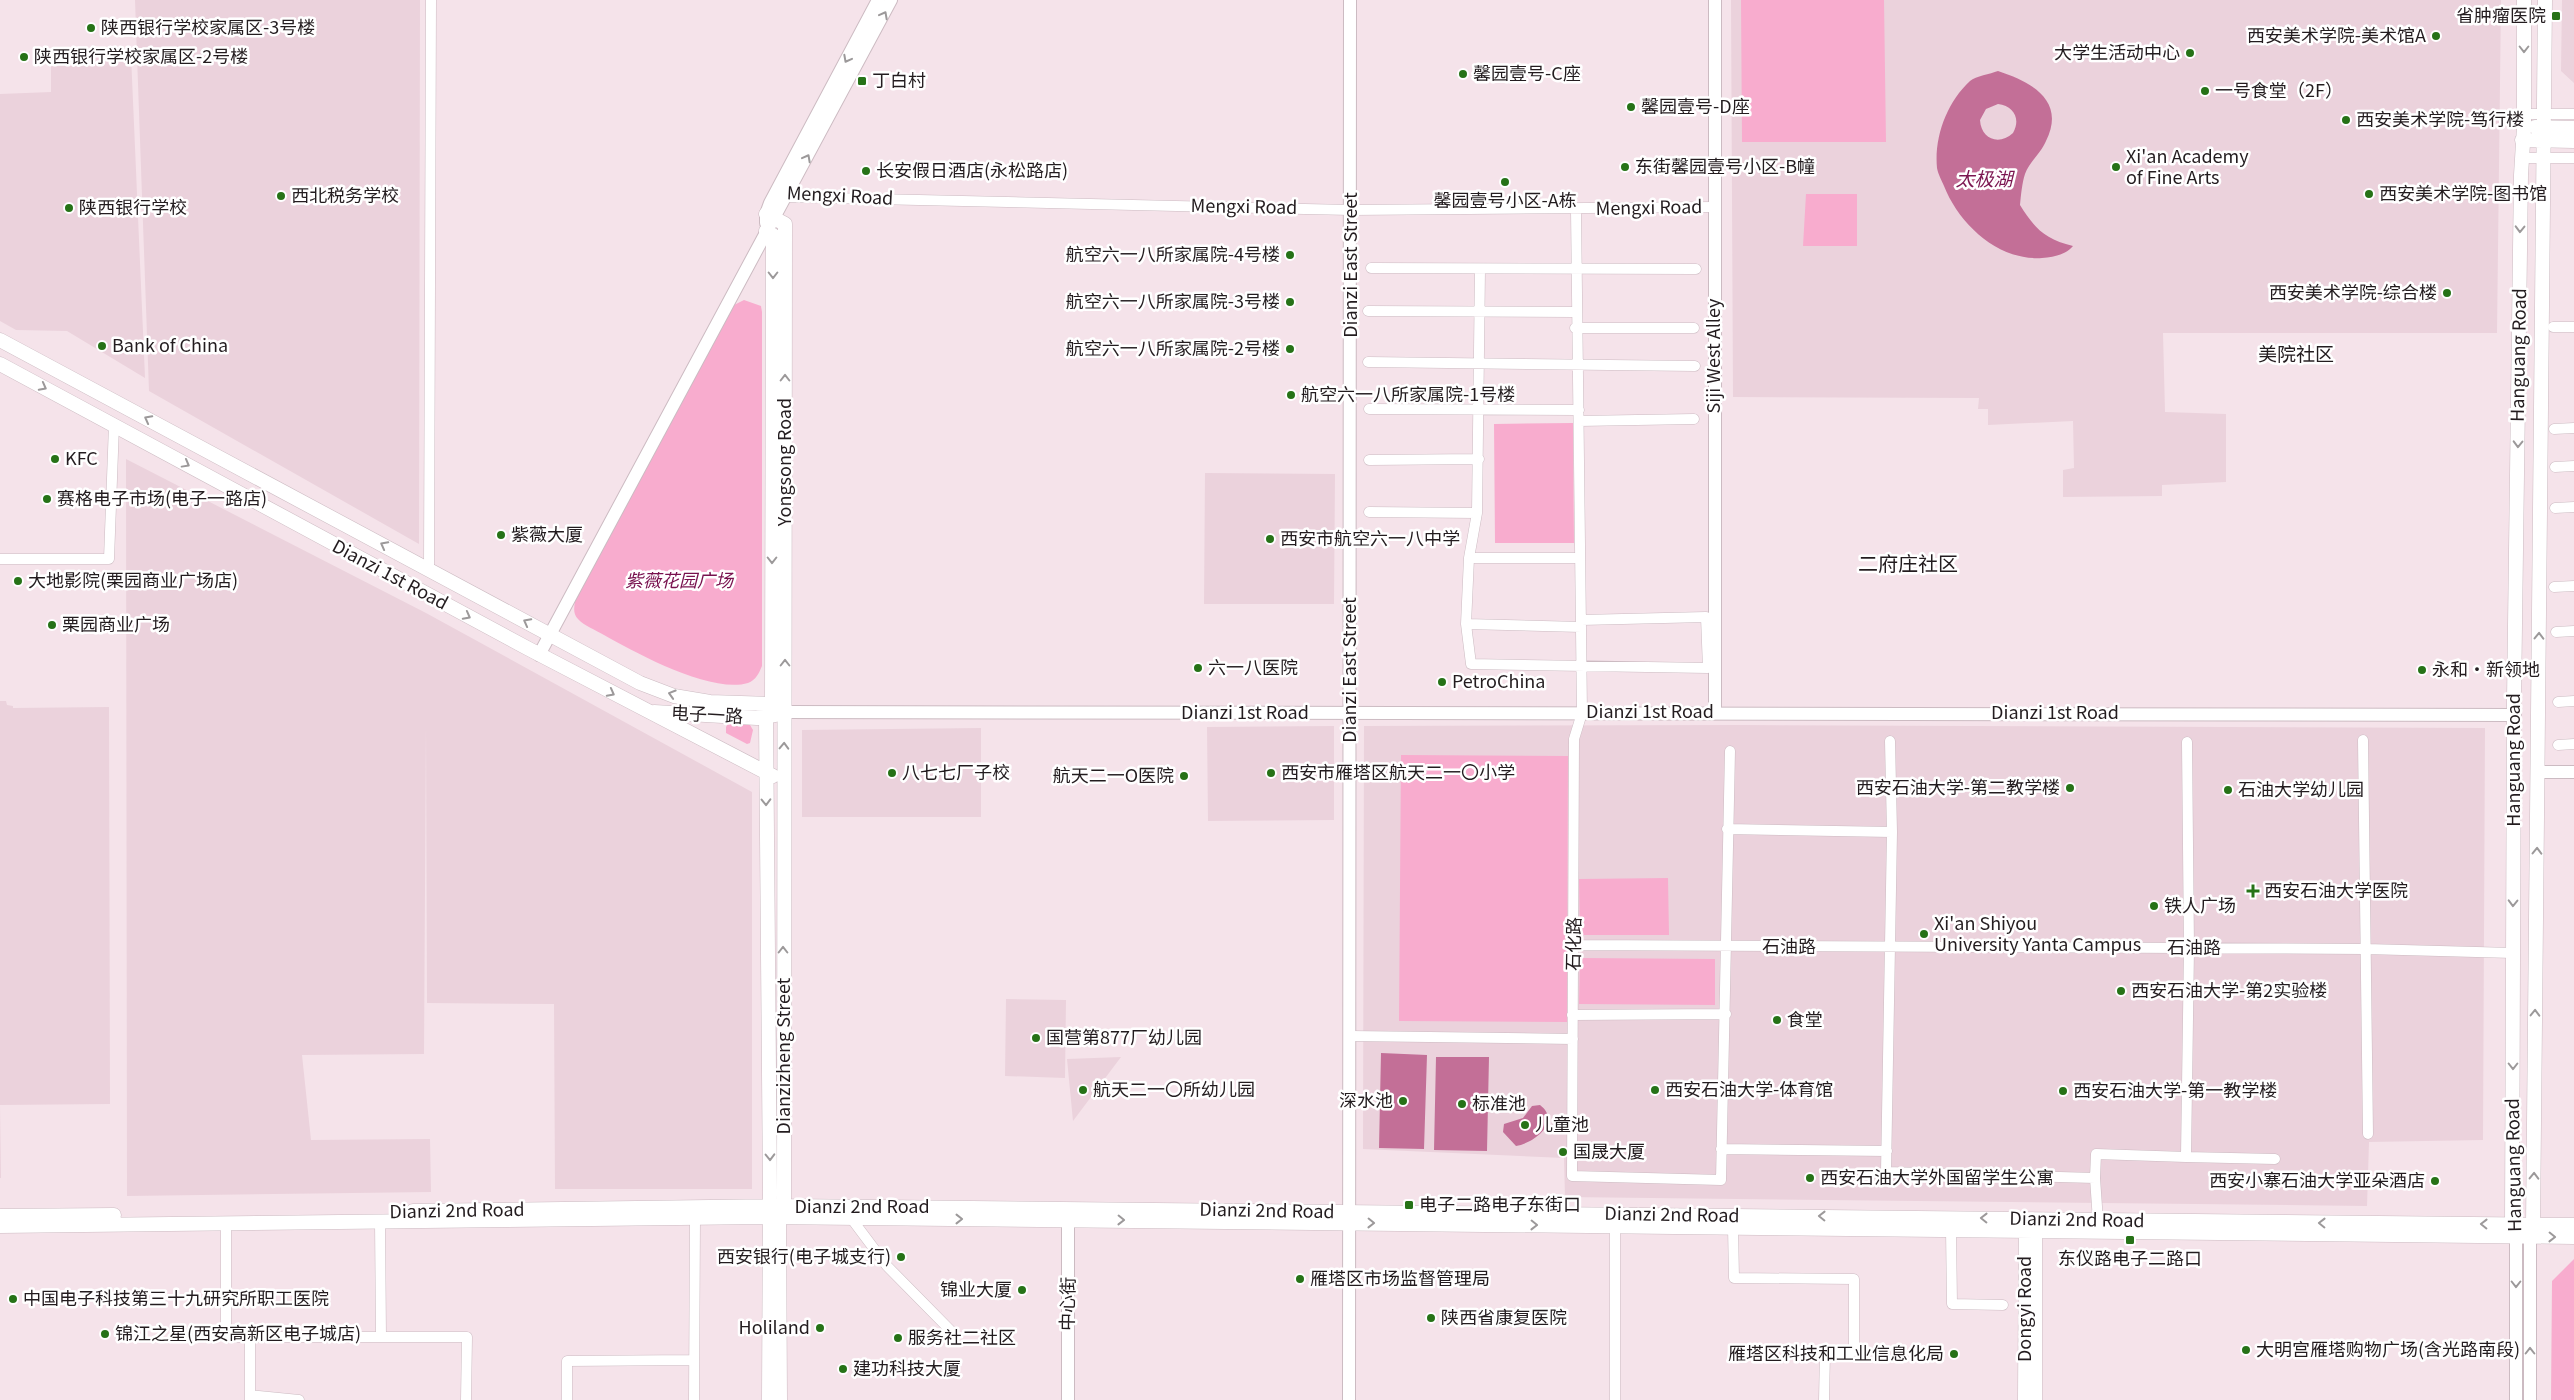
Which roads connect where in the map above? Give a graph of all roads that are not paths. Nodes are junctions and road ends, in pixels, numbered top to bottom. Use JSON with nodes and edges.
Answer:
{"nodes":[{"id":1,"x":431,"y":0,"type":"edge"},
{"id":2,"x":878,"y":0,"type":"edge"},
{"id":3,"x":891,"y":0,"type":"edge"},
{"id":4,"x":1350,"y":0,"type":"edge"},
{"id":5,"x":1715,"y":0,"type":"edge"},
{"id":6,"x":2524,"y":0,"type":"edge"},
{"id":7,"x":2545,"y":0,"type":"edge"},
{"id":8,"x":2574,"y":114,"type":"edge"},
{"id":9,"x":2523,"y":127,"type":"junction"},
{"id":10,"x":2544,"y":128,"type":"junction"},
{"id":11,"x":2574,"y":128,"type":"edge"},
{"id":12,"x":2574,"y":141,"type":"edge"},
{"id":13,"x":2522,"y":158,"type":"junction"},
{"id":14,"x":2543,"y":158,"type":"junction"},
{"id":15,"x":2574,"y":158,"type":"edge"},
{"id":16,"x":781,"y":195,"type":"junction"},
{"id":17,"x":1714,"y":207,"type":"junction"},
{"id":18,"x":1351,"y":210,"type":"junction"},
{"id":19,"x":1576,"y":210,"type":"junction"},
{"id":20,"x":770,"y":216,"type":"junction"},
{"id":21,"x":766,"y":231,"type":"junction"},
{"id":22,"x":1371,"y":268,"type":"dead end"},
{"id":23,"x":1480,"y":269,"type":"junction"},
{"id":24,"x":1576,"y":269,"type":"junction"},
{"id":25,"x":1696,"y":269,"type":"dead end"},
{"id":26,"x":1368,"y":312,"type":"dead end"},
{"id":27,"x":1480,"y":312,"type":"junction"},
{"id":28,"x":1576,"y":312,"type":"junction"},
{"id":29,"x":2553,"y":327,"type":"dead end"},
{"id":30,"x":2574,"y":327,"type":"edge"},
{"id":31,"x":1575,"y":328,"type":"junction"},
{"id":32,"x":1694,"y":328,"type":"dead end"},
{"id":33,"x":0,"y":340,"type":"edge"},
{"id":34,"x":1368,"y":362,"type":"dead end"},
{"id":35,"x":1479,"y":363,"type":"junction"},
{"id":36,"x":0,"y":364,"type":"edge"},
{"id":37,"x":1578,"y":364,"type":"junction"},
{"id":38,"x":1695,"y":366,"type":"dead end"},
{"id":39,"x":1369,"y":409,"type":"dead end"},
{"id":40,"x":1478,"y":411,"type":"junction"},
{"id":41,"x":1579,"y":415,"type":"junction"},
{"id":42,"x":1694,"y":419,"type":"dead end"},
{"id":43,"x":114,"y":425,"type":"junction"},
{"id":44,"x":2574,"y":428,"type":"edge"},
{"id":45,"x":2554,"y":429,"type":"dead end"},
{"id":46,"x":1479,"y":459,"type":"junction"},
{"id":47,"x":1369,"y":460,"type":"dead end"},
{"id":48,"x":2574,"y":466,"type":"edge"},
{"id":49,"x":2554,"y":467,"type":"dead end"},
{"id":50,"x":2574,"y":507,"type":"edge"},
{"id":51,"x":2555,"y":508,"type":"dead end"},
{"id":52,"x":1369,"y":512,"type":"dead end"},
{"id":53,"x":1477,"y":513,"type":"junction"},
{"id":54,"x":1469,"y":558,"type":"junction"},
{"id":55,"x":1580,"y":558,"type":"junction"},
{"id":56,"x":0,"y":559,"type":"edge"},
{"id":57,"x":429,"y":569,"type":"junction"},
{"id":58,"x":2574,"y":586,"type":"edge"},
{"id":59,"x":2554,"y":587,"type":"dead end"},
{"id":60,"x":1581,"y":623,"type":"junction"},
{"id":61,"x":1466,"y":624,"type":"junction"},
{"id":62,"x":2556,"y":632,"type":"dead end"},
{"id":63,"x":2574,"y":632,"type":"edge"},
{"id":64,"x":550,"y":634,"type":"junction"},
{"id":65,"x":539,"y":654,"type":"junction"},
{"id":66,"x":1581,"y":664,"type":"junction"},
{"id":67,"x":2574,"y":701,"type":"edge"},
{"id":68,"x":2558,"y":702,"type":"dead end"},
{"id":69,"x":772,"y":704,"type":"junction"},
{"id":70,"x":647,"y":712,"type":"junction"},
{"id":71,"x":785,"y":712,"type":"junction"},
{"id":72,"x":1715,"y":712,"type":"junction"},
{"id":73,"x":1350,"y":713,"type":"junction"},
{"id":74,"x":1582,"y":713,"type":"junction"},
{"id":75,"x":2515,"y":714,"type":"junction"},
{"id":76,"x":766,"y":718,"type":"junction"},
{"id":77,"x":2363,"y":740,"type":"dead end"},
{"id":78,"x":1890,"y":741,"type":"dead end"},
{"id":79,"x":2187,"y":742,"type":"dead end"},
{"id":80,"x":2574,"y":744,"type":"edge"},
{"id":81,"x":2558,"y":745,"type":"dead end"},
{"id":82,"x":1730,"y":751,"type":"dead end"},
{"id":83,"x":766,"y":772,"type":"junction"},
{"id":84,"x":2538,"y":772,"type":"junction"},
{"id":85,"x":2574,"y":772,"type":"edge"},
{"id":86,"x":783,"y":781,"type":"junction"},
{"id":87,"x":1727,"y":829,"type":"junction"},
{"id":88,"x":1892,"y":832,"type":"junction"},
{"id":89,"x":1575,"y":945,"type":"junction"},
{"id":90,"x":1726,"y":947,"type":"junction"},
{"id":91,"x":1891,"y":947,"type":"junction"},
{"id":92,"x":2189,"y":948,"type":"junction"},
{"id":93,"x":2366,"y":949,"type":"junction"},
{"id":94,"x":2513,"y":953,"type":"junction"},
{"id":95,"x":1726,"y":1014,"type":"junction"},
{"id":96,"x":1572,"y":1015,"type":"junction"},
{"id":97,"x":1351,"y":1036,"type":"junction"},
{"id":98,"x":1573,"y":1039,"type":"junction"},
{"id":99,"x":2368,"y":1134,"type":"dead end"},
{"id":100,"x":1722,"y":1149,"type":"junction"},
{"id":101,"x":1887,"y":1151,"type":"junction"},
{"id":102,"x":2186,"y":1157,"type":"junction"},
{"id":103,"x":2275,"y":1159,"type":"dead end"},
{"id":104,"x":2095,"y":1178,"type":"junction"},
{"id":105,"x":776,"y":1212,"type":"junction"},
{"id":106,"x":1068,"y":1214,"type":"junction"},
{"id":107,"x":0,"y":1216,"type":"edge"},
{"id":108,"x":1349,"y":1217,"type":"junction"},
{"id":109,"x":695,"y":1218,"type":"junction"},
{"id":110,"x":851,"y":1218,"type":"junction"},
{"id":111,"x":380,"y":1221,"type":"junction"},
{"id":112,"x":2098,"y":1221,"type":"junction"},
{"id":113,"x":226,"y":1223,"type":"junction"},
{"id":114,"x":2030,"y":1225,"type":"junction"},
{"id":115,"x":2574,"y":1225,"type":"edge"},
{"id":116,"x":0,"y":1226,"type":"edge"},
{"id":117,"x":1615,"y":1226,"type":"junction"},
{"id":118,"x":1733,"y":1227,"type":"junction"},
{"id":119,"x":1951,"y":1229,"type":"junction"},
{"id":120,"x":2514,"y":1230,"type":"junction"},
{"id":121,"x":2532,"y":1230,"type":"junction"},
{"id":122,"x":2574,"y":1237,"type":"edge"},
{"id":123,"x":2003,"y":1305,"type":"dead end"},
{"id":124,"x":954,"y":1334,"type":"dead end"},
{"id":125,"x":250,"y":1337,"type":"junction"},
{"id":126,"x":381,"y":1337,"type":"junction"},
{"id":127,"x":694,"y":1360,"type":"junction"},
{"id":128,"x":250,"y":1397,"type":"edge"},
{"id":129,"x":299,"y":1400,"type":"edge"},
{"id":130,"x":466,"y":1400,"type":"edge"},
{"id":131,"x":567,"y":1400,"type":"edge"},
{"id":132,"x":694,"y":1400,"type":"edge"},
{"id":133,"x":769,"y":1400,"type":"edge"},
{"id":134,"x":780,"y":1400,"type":"edge"},
{"id":135,"x":1068,"y":1400,"type":"edge"},
{"id":136,"x":1349,"y":1400,"type":"edge"},
{"id":137,"x":1615,"y":1400,"type":"edge"},
{"id":138,"x":1824,"y":1400,"type":"edge"},
{"id":139,"x":2025,"y":1400,"type":"edge"},
{"id":140,"x":2035,"y":1400,"type":"edge"},
{"id":141,"x":2516,"y":1400,"type":"edge"},
{"id":142,"x":2530,"y":1400,"type":"edge"}],
"edges":[{"from":1,"to":57,"type":"street"},
{"from":2,"to":16,"type":"street","one_way":true},
{"from":16,"to":3,"type":"street","one_way":true},
{"from":4,"to":18,"type":"street","name":"Dianzi East Street"},
{"from":5,"to":17,"type":"street","name":"Siji West Alley"},
{"from":6,"to":9,"type":"main road","name":"Hanguang Road","one_way":true},
{"from":7,"to":10,"type":"main road","name":"Hanguang Road"},
{"from":8,"to":10,"type":"street"},
{"from":9,"to":10,"type":"main road"},
{"from":9,"to":10,"type":"street"},
{"from":9,"to":13,"type":"main road","name":"Hanguang Road"},
{"from":10,"to":11,"type":"main road"},
{"from":10,"to":12,"type":"main road"},
{"from":10,"to":14,"type":"main road","name":"Hanguang Road"},
{"from":13,"to":14,"type":"street"},
{"from":13,"to":75,"type":"main road","name":"Hanguang Road","one_way":true},
{"from":14,"to":15,"type":"street"},
{"from":84,"to":14,"type":"main road","name":"Hanguang Road","one_way":true},
{"from":16,"to":18,"type":"street","name":"Mengxi Road"},
{"from":16,"to":20,"type":"street"},
{"from":17,"to":19,"type":"street","name":"Mengxi Road"},
{"from":17,"to":72,"type":"street","name":"Siji West Alley"},
{"from":18,"to":19,"type":"street","name":"Mengxi Road"},
{"from":18,"to":73,"type":"street","name":"Dianzi East Street"},
{"from":19,"to":24,"type":"street","name":"石化路"},
{"from":20,"to":21,"type":"street"},
{"from":71,"to":20,"type":"main road","name":"Yongsong Road","one_way":true},
{"from":21,"to":64,"type":"street"},
{"from":21,"to":69,"type":"main road","name":"Yongsong Road","one_way":true},
{"from":22,"to":23,"type":"street"},
{"from":23,"to":24,"type":"street"},
{"from":23,"to":27,"type":"street"},
{"from":24,"to":25,"type":"street"},
{"from":24,"to":28,"type":"street","name":"石化路"},
{"from":26,"to":27,"type":"street"},
{"from":27,"to":28,"type":"street"},
{"from":27,"to":35,"type":"street"},
{"from":28,"to":31,"type":"street","name":"石化路"},
{"from":29,"to":30,"type":"street"},
{"from":31,"to":32,"type":"street"},
{"from":31,"to":37,"type":"street","name":"石化路"},
{"from":57,"to":33,"type":"main road","name":"Dianzi 1st Road","one_way":true},
{"from":34,"to":35,"type":"street"},
{"from":35,"to":37,"type":"street"},
{"from":35,"to":40,"type":"street"},
{"from":36,"to":43,"type":"main road","name":"Dianzi 1st Road","one_way":true},
{"from":37,"to":38,"type":"street"},
{"from":37,"to":41,"type":"street","name":"石化路"},
{"from":39,"to":40,"type":"street"},
{"from":40,"to":41,"type":"street"},
{"from":40,"to":46,"type":"street"},
{"from":41,"to":42,"type":"street"},
{"from":41,"to":55,"type":"street","name":"石化路"},
{"from":43,"to":56,"type":"street"},
{"from":43,"to":65,"type":"main road","name":"Dianzi 1st Road","one_way":true},
{"from":44,"to":45,"type":"street"},
{"from":46,"to":47,"type":"street"},
{"from":46,"to":53,"type":"street"},
{"from":48,"to":49,"type":"street"},
{"from":50,"to":51,"type":"street"},
{"from":52,"to":53,"type":"street"},
{"from":53,"to":54,"type":"street"},
{"from":54,"to":55,"type":"street"},
{"from":54,"to":61,"type":"street"},
{"from":55,"to":60,"type":"street","name":"石化路"},
{"from":64,"to":57,"type":"main road","name":"Dianzi 1st Road","one_way":true},
{"from":58,"to":59,"type":"street"},
{"from":60,"to":61,"type":"street"},
{"from":60,"to":66,"type":"street","name":"石化路"},
{"from":60,"to":66,"type":"street"},
{"from":61,"to":66,"type":"street"},
{"from":62,"to":63,"type":"street"},
{"from":64,"to":65,"type":"street"},
{"from":69,"to":64,"type":"main road","name":"Dianzi 1st Road","one_way":true},
{"from":65,"to":70,"type":"main road","name":"Dianzi 1st Road","one_way":true},
{"from":66,"to":74,"type":"street","name":"石化路"},
{"from":67,"to":68,"type":"street"},
{"from":69,"to":71,"type":"main road"},
{"from":69,"to":76,"type":"main road"},
{"from":70,"to":76,"type":"main road","name":"电子一路"},
{"from":70,"to":83,"type":"main road","name":"Dianzi 1st Road"},
{"from":71,"to":73,"type":"street","name":"Dianzi 1st Road"},
{"from":71,"to":76,"type":"main road"},
{"from":86,"to":71,"type":"main road","name":"Dianzizheng Street","one_way":true},
{"from":72,"to":74,"type":"street","name":"Dianzi 1st Road"},
{"from":72,"to":75,"type":"street","name":"Dianzi 1st Road"},
{"from":73,"to":74,"type":"street","name":"Dianzi 1st Road"},
{"from":73,"to":97,"type":"street","name":"Dianzi East Street"},
{"from":74,"to":89,"type":"street","name":"石化路"},
{"from":75,"to":94,"type":"main road","name":"Hanguang Road","one_way":true},
{"from":76,"to":83,"type":"main road","name":"Dianzizheng Street"},
{"from":77,"to":93,"type":"street"},
{"from":78,"to":88,"type":"street"},
{"from":79,"to":92,"type":"street"},
{"from":80,"to":81,"type":"street"},
{"from":82,"to":87,"type":"street"},
{"from":83,"to":86,"type":"main road","name":"Dianzi 1st Road"},
{"from":83,"to":105,"type":"main road","name":"Dianzizheng Street","one_way":true},
{"from":84,"to":85,"type":"street"},
{"from":121,"to":84,"type":"main road","name":"Hanguang Road","one_way":true},
{"from":105,"to":86,"type":"main road","name":"Dianzizheng Street","one_way":true},
{"from":87,"to":88,"type":"street"},
{"from":87,"to":90,"type":"street"},
{"from":88,"to":91,"type":"street"},
{"from":89,"to":90,"type":"street","name":"石油路"},
{"from":89,"to":96,"type":"street","name":"石化路"},
{"from":90,"to":91,"type":"street","name":"石油路"},
{"from":90,"to":95,"type":"street"},
{"from":91,"to":92,"type":"street","name":"石油路"},
{"from":91,"to":101,"type":"street"},
{"from":92,"to":93,"type":"street","name":"石油路"},
{"from":92,"to":102,"type":"street"},
{"from":93,"to":94,"type":"street","name":"石油路"},
{"from":93,"to":99,"type":"street"},
{"from":94,"to":120,"type":"main road","name":"Hanguang Road","one_way":true},
{"from":95,"to":96,"type":"street"},
{"from":95,"to":100,"type":"street"},
{"from":96,"to":98,"type":"street","name":"石化路"},
{"from":97,"to":98,"type":"street"},
{"from":97,"to":108,"type":"street","name":"Dianzi East Street"},
{"from":98,"to":100,"type":"street","name":"石化路"},
{"from":100,"to":101,"type":"street"},
{"from":101,"to":104,"type":"street"},
{"from":102,"to":103,"type":"street"},
{"from":102,"to":104,"type":"street"},
{"from":104,"to":112,"type":"street"},
{"from":105,"to":106,"type":"main road","name":"Dianzi 2nd Road"},
{"from":105,"to":107,"type":"main road","name":"Dianzi 2nd Road"},
{"from":105,"to":109,"type":"main road","name":"Dianzi 2nd Road"},
{"from":105,"to":110,"type":"main road","name":"Dianzi 2nd Road"},
{"from":105,"to":133,"type":"main road","name":"Dianzizheng Street"},
{"from":105,"to":134,"type":"main road","name":"Dianzizheng Street"},
{"from":106,"to":108,"type":"main road","name":"Dianzi 2nd Road"},
{"from":110,"to":106,"type":"main road","name":"Dianzi 2nd Road","one_way":true},
{"from":106,"to":135,"type":"street","name":"中心街"},
{"from":114,"to":108,"type":"main road","name":"Dianzi 2nd Road","one_way":true},
{"from":108,"to":117,"type":"main road","name":"Dianzi 2nd Road","one_way":true},
{"from":108,"to":136,"type":"street","name":"Dianzi East Street"},
{"from":109,"to":111,"type":"main road","name":"Dianzi 2nd Road"},
{"from":109,"to":127,"type":"street"},
{"from":110,"to":124,"type":"street"},
{"from":111,"to":113,"type":"main road","name":"Dianzi 2nd Road"},
{"from":111,"to":126,"type":"street"},
{"from":112,"to":114,"type":"main road","name":"Dianzi 2nd Road"},
{"from":120,"to":112,"type":"main road","name":"Dianzi 2nd Road","one_way":true},
{"from":113,"to":116,"type":"main road","name":"Dianzi 2nd Road"},
{"from":113,"to":125,"type":"street"},
{"from":114,"to":119,"type":"main road","name":"Dianzi 2nd Road"},
{"from":114,"to":120,"type":"main road","name":"Dianzi 2nd Road"},
{"from":114,"to":139,"type":"main road","name":"Dongyi Road"},
{"from":114,"to":140,"type":"main road","name":"Dongyi Road"},
{"from":115,"to":121,"type":"main road"},
{"from":117,"to":118,"type":"main road","name":"Dianzi 2nd Road"},
{"from":117,"to":137,"type":"street"},
{"from":118,"to":119,"type":"main road","name":"Dianzi 2nd Road"},
{"from":118,"to":138,"type":"street"},
{"from":119,"to":123,"type":"street"},
{"from":120,"to":121,"type":"main road","name":"Dianzi 2nd Road"},
{"from":120,"to":141,"type":"street","name":"Hanguang Road","one_way":true},
{"from":121,"to":122,"type":"main road","one_way":true},
{"from":142,"to":121,"type":"street","name":"Hanguang Road","one_way":true},
{"from":125,"to":126,"type":"street"},
{"from":125,"to":128,"type":"street"},
{"from":126,"to":130,"type":"street"},
{"from":127,"to":131,"type":"street"},
{"from":127,"to":132,"type":"street"},
{"from":128,"to":129,"type":"street"}]}
